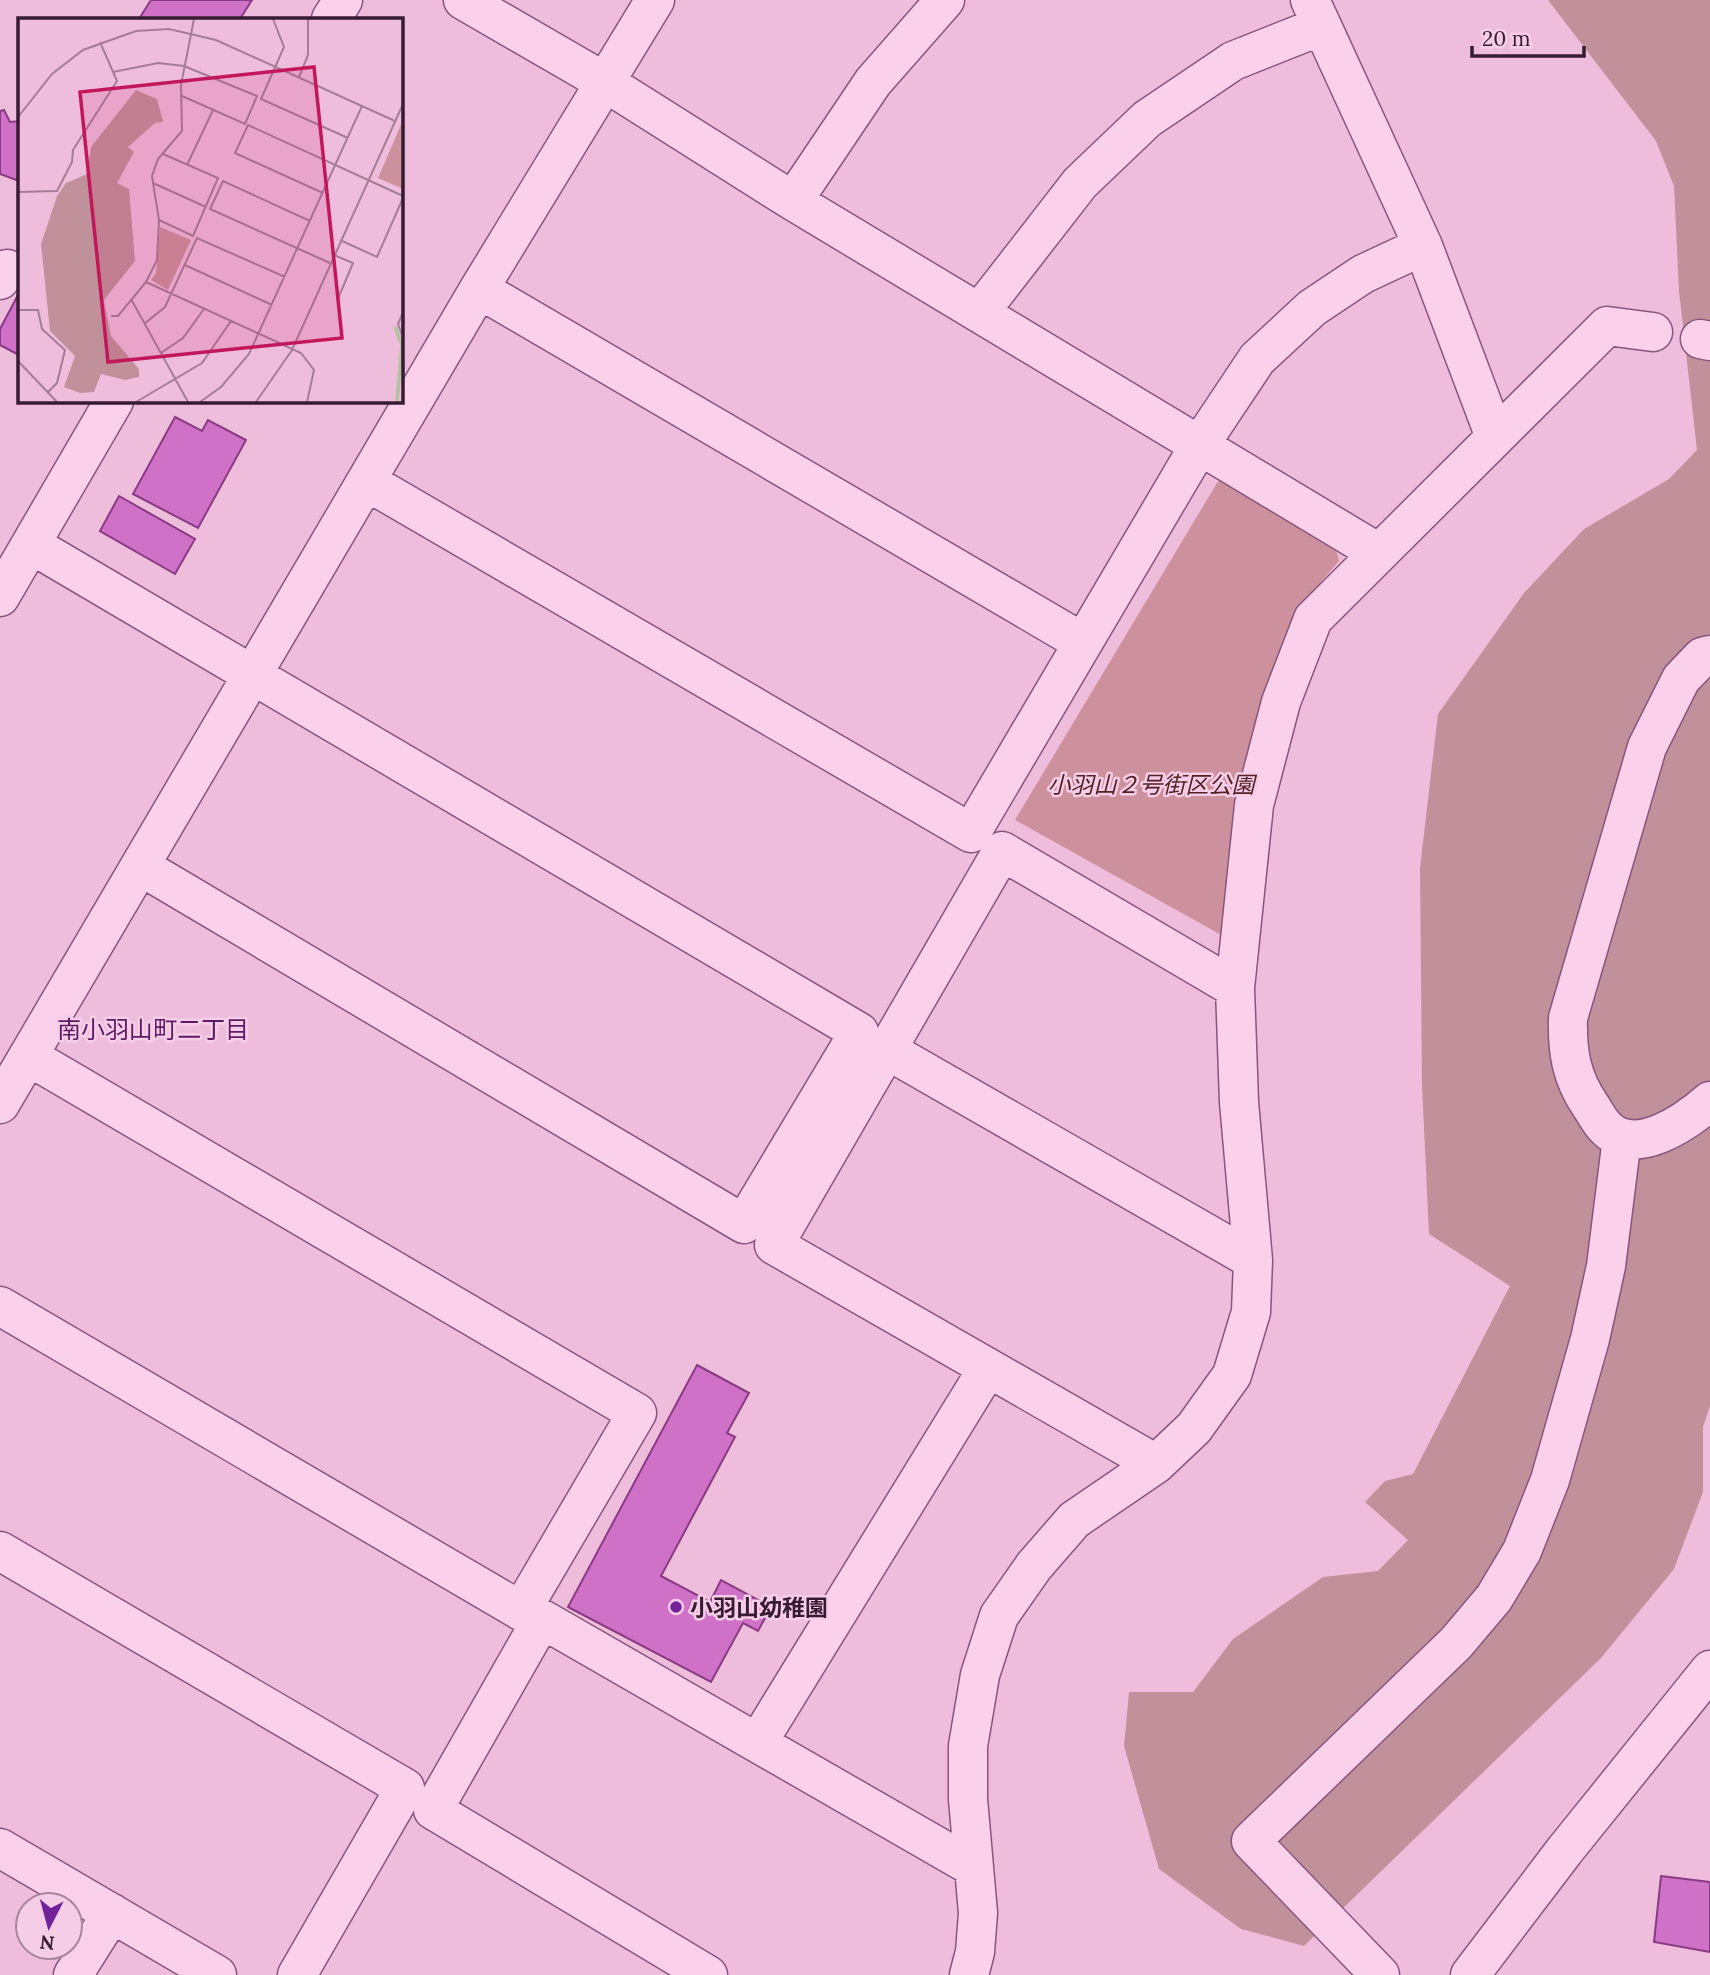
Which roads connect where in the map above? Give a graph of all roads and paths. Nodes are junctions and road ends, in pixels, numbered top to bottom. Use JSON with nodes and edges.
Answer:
{"nodes":[{"id":1,"x":342,"y":0,"type":"edge"},
{"id":2,"x":463,"y":0,"type":"edge"},
{"id":3,"x":655,"y":0,"type":"edge"},
{"id":4,"x":945,"y":0,"type":"edge"},
{"id":5,"x":1315,"y":13,"type":"edge"},
{"id":6,"x":332,"y":18,"type":"edge"},
{"id":7,"x":603,"y":81,"type":"junction"},
{"id":8,"x":793,"y":201,"type":"junction"},
{"id":9,"x":1423,"y":246,"type":"junction"},
{"id":10,"x":479,"y":289,"type":"junction"},
{"id":11,"x":979,"y":313,"type":"junction"},
{"id":12,"x":1653,"y":332,"type":"dead end"},
{"id":13,"x":113,"y":402,"type":"edge"},
{"id":14,"x":1495,"y":437,"type":"junction"},
{"id":15,"x":1199,"y":446,"type":"junction"},
{"id":16,"x":366,"y":481,"type":"junction"},
{"id":17,"x":32,"y":545,"type":"junction"},
{"id":18,"x":1377,"y":552,"type":"junction"},
{"id":19,"x":0,"y":597,"type":"edge"},
{"id":20,"x":1082,"y":642,"type":"junction"},
{"id":21,"x":1710,"y":655,"type":"edge"},
{"id":22,"x":254,"y":673,"type":"junction"},
{"id":23,"x":141,"y":866,"type":"junction"},
{"id":24,"x":1235,"y":988,"type":"junction"},
{"id":25,"x":887,"y":1050,"type":"junction"},
{"id":26,"x":28,"y":1056,"type":"junction"},
{"id":27,"x":1710,"y":1101,"type":"edge"},
{"id":28,"x":0,"y":1104,"type":"edge"},
{"id":29,"x":1622,"y":1138,"type":"junction"},
{"id":30,"x":1253,"y":1260,"type":"junction"},
{"id":31,"x":0,"y":1306,"type":"edge"},
{"id":32,"x":988,"y":1368,"type":"junction"},
{"id":33,"x":1156,"y":1464,"type":"junction"},
{"id":34,"x":0,"y":1551,"type":"edge"},
{"id":35,"x":1710,"y":1671,"type":"edge"},
{"id":36,"x":758,"y":1742,"type":"junction"},
{"id":37,"x":0,"y":1848,"type":"edge"},
{"id":38,"x":973,"y":1867,"type":"junction"},
{"id":39,"x":111,"y":1913,"type":"junction"},
{"id":40,"x":73,"y":1975,"type":"edge"},
{"id":41,"x":217,"y":1975,"type":"edge"},
{"id":42,"x":298,"y":1975,"type":"edge"},
{"id":43,"x":708,"y":1975,"type":"edge"},
{"id":44,"x":969,"y":1975,"type":"edge"},
{"id":45,"x":1380,"y":1975,"type":"edge"},
{"id":46,"x":1470,"y":1975,"type":"edge"}],
"edges":[{"from":1,"to":6,"type":"street"},
{"from":2,"to":7,"type":"street"},
{"from":3,"to":7,"type":"street"},
{"from":4,"to":8,"type":"street"},
{"from":5,"to":9,"type":"street"},
{"from":5,"to":11,"type":"street"},
{"from":7,"to":8,"type":"street"},
{"from":7,"to":10,"type":"street"},
{"from":8,"to":11,"type":"street"},
{"from":9,"to":14,"type":"street"},
{"from":9,"to":15,"type":"street"},
{"from":10,"to":16,"type":"street"},
{"from":10,"to":20,"type":"street"},
{"from":11,"to":15,"type":"street"},
{"from":12,"to":14,"type":"street"},
{"from":13,"to":17,"type":"street"},
{"from":14,"to":18,"type":"street"},
{"from":15,"to":18,"type":"street"},
{"from":15,"to":20,"type":"street"},
{"from":16,"to":20,"type":"street"},
{"from":16,"to":22,"type":"street"},
{"from":17,"to":19,"type":"street"},
{"from":17,"to":22,"type":"street"},
{"from":18,"to":24,"type":"street"},
{"from":21,"to":29,"type":"street"},
{"from":22,"to":23,"type":"street"},
{"from":22,"to":23,"type":"street"},
{"from":23,"to":26,"type":"street"},
{"from":24,"to":25,"type":"street"},
{"from":24,"to":30,"type":"street"},
{"from":25,"to":30,"type":"street"},
{"from":25,"to":32,"type":"street"},
{"from":26,"to":28,"type":"street"},
{"from":26,"to":31,"type":"street"},
{"from":27,"to":29,"type":"street"},
{"from":29,"to":45,"type":"street"},
{"from":30,"to":33,"type":"street"},
{"from":32,"to":33,"type":"street"},
{"from":32,"to":36,"type":"street"},
{"from":33,"to":38,"type":"street"},
{"from":34,"to":42,"type":"street"},
{"from":35,"to":46,"type":"street"},
{"from":36,"to":38,"type":"street"},
{"from":36,"to":43,"type":"street"},
{"from":37,"to":39,"type":"street"},
{"from":38,"to":44,"type":"street"},
{"from":39,"to":40,"type":"street"},
{"from":39,"to":41,"type":"street"}]}
